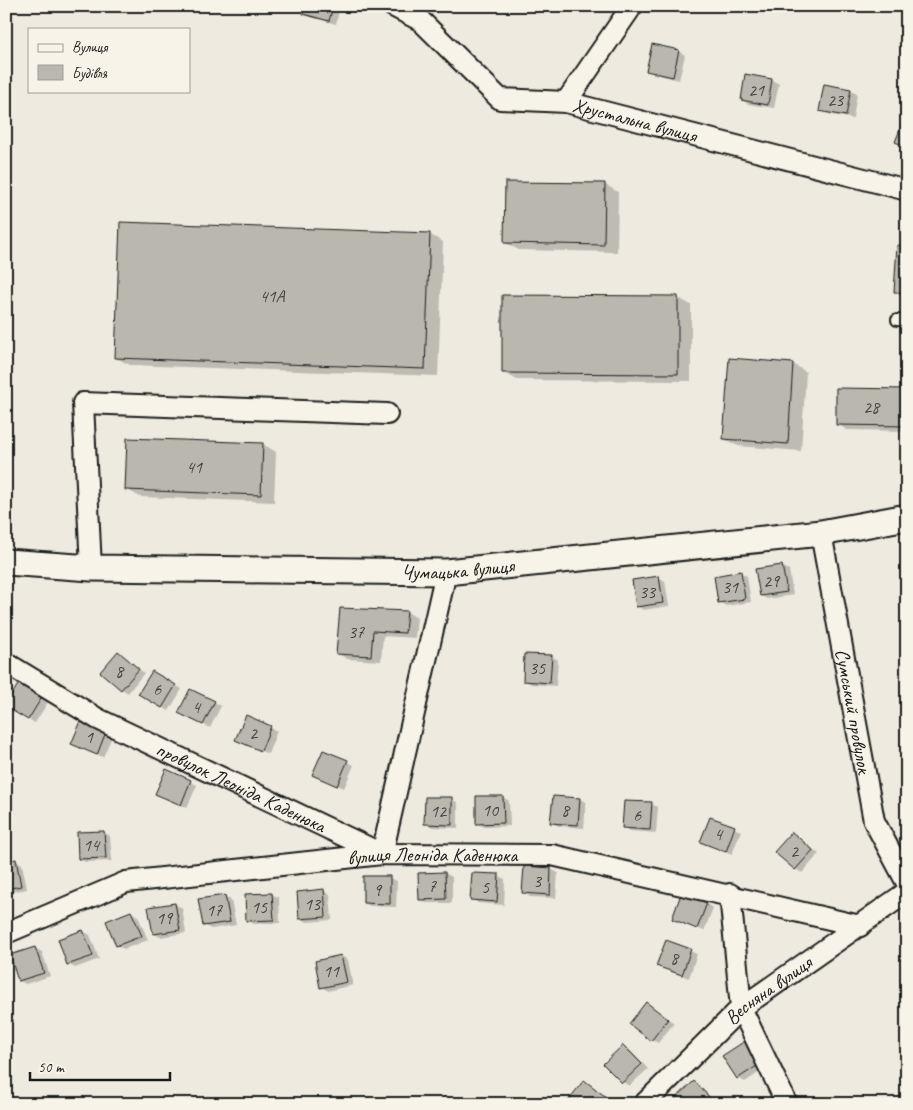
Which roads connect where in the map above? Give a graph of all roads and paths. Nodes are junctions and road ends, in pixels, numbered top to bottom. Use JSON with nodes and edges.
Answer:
{"nodes":[{"id":1,"x":393,"y":6,"type":"edge"},
{"id":2,"x":632,"y":6,"type":"edge"},
{"id":3,"x":566,"y":102,"type":"junction"},
{"id":4,"x":907,"y":190,"type":"edge"},
{"id":5,"x":387,"y":414,"type":"dead end"},
{"id":6,"x":907,"y":517,"type":"edge"},
{"id":7,"x":821,"y":533,"type":"junction"},
{"id":8,"x":6,"y":562,"type":"edge"},
{"id":9,"x":91,"y":568,"type":"junction"},
{"id":10,"x":446,"y":572,"type":"junction"},
{"id":11,"x":6,"y":663,"type":"edge"},
{"id":12,"x":382,"y":854,"type":"junction"},
{"id":13,"x":907,"y":883,"type":"edge"},
{"id":14,"x":907,"y":892,"type":"edge"},
{"id":15,"x":730,"y":894,"type":"junction"},
{"id":16,"x":860,"y":926,"type":"junction"},
{"id":17,"x":6,"y":932,"type":"edge"},
{"id":18,"x":741,"y":1008,"type":"junction"},
{"id":19,"x":644,"y":1104,"type":"edge"},
{"id":20,"x":787,"y":1104,"type":"edge"}],
"edges":[{"from":1,"to":3,"type":"street","name":"Хрустальна вулиця"},
{"from":2,"to":3,"type":"street"},
{"from":3,"to":4,"type":"street","name":"Хрустальна вулиця"},
{"from":5,"to":9,"type":"street"},
{"from":6,"to":7,"type":"street","name":"Чумацька вулиця"},
{"from":7,"to":10,"type":"street","name":"Чумацька вулиця"},
{"from":7,"to":13,"type":"street","name":"Сумський провулок"},
{"from":8,"to":9,"type":"street","name":"Чумацька вулиця"},
{"from":9,"to":10,"type":"street","name":"Чумацька вулиця"},
{"from":10,"to":12,"type":"street"},
{"from":11,"to":12,"type":"street","name":"провулок Леоніда Каденюка"},
{"from":12,"to":15,"type":"street","name":"вулиця Леоніда Каденюка"},
{"from":12,"to":17,"type":"street","name":"вулиця Леоніда Каденюка"},
{"from":14,"to":16,"type":"street","name":"Весняна вулиця"},
{"from":15,"to":16,"type":"street","name":"вулиця Леоніда Каденюка"},
{"from":15,"to":18,"type":"street"},
{"from":16,"to":18,"type":"street","name":"Весняна вулиця"},
{"from":18,"to":19,"type":"street","name":"Весняна вулиця"},
{"from":18,"to":20,"type":"street"}]}
